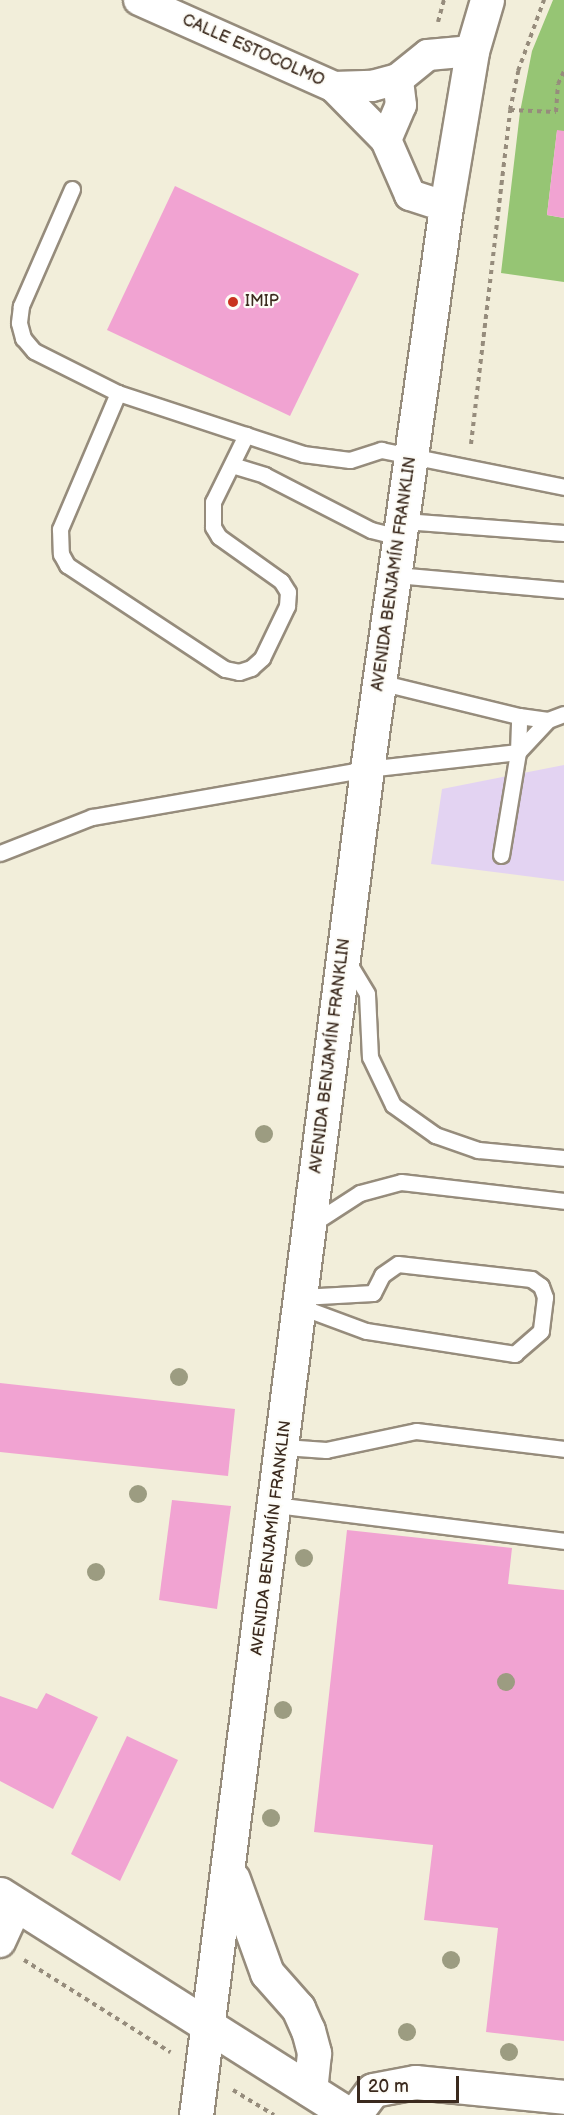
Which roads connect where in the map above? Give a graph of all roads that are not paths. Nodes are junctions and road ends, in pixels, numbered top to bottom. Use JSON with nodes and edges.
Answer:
{"nodes":[{"id":1,"x":139,"y":0,"type":"edge"},
{"id":2,"x":487,"y":0,"type":"edge"},
{"id":3,"x":472,"y":51,"type":"junction"},
{"id":4,"x":398,"y":79,"type":"junction"},
{"id":5,"x":334,"y":87,"type":"junction"},
{"id":6,"x":386,"y":140,"type":"junction"},
{"id":7,"x":72,"y":189,"type":"dead end"},
{"id":8,"x":446,"y":207,"type":"junction"},
{"id":9,"x":118,"y":393,"type":"junction"},
{"id":10,"x":246,"y":435,"type":"junction"},
{"id":11,"x":413,"y":455,"type":"junction"},
{"id":12,"x":232,"y":465,"type":"junction"},
{"id":13,"x":564,"y":487,"type":"edge"},
{"id":14,"x":403,"y":530,"type":"junction"},
{"id":15,"x":564,"y":533,"type":"edge"},
{"id":16,"x":396,"y":575,"type":"junction"},
{"id":17,"x":564,"y":590,"type":"edge"},
{"id":18,"x":379,"y":682,"type":"junction"},
{"id":19,"x":564,"y":714,"type":"edge"},
{"id":20,"x":519,"y":716,"type":"junction"},
{"id":21,"x":548,"y":720,"type":"junction"},
{"id":22,"x":518,"y":752,"type":"junction"},
{"id":23,"x":367,"y":769,"type":"junction"},
{"id":24,"x":0,"y":853,"type":"edge"},
{"id":25,"x":501,"y":855,"type":"dead end"},
{"id":26,"x":343,"y":954,"type":"junction"},
{"id":27,"x":564,"y":1158,"type":"edge"},
{"id":28,"x":564,"y":1201,"type":"edge"},
{"id":29,"x":310,"y":1225,"type":"junction"},
{"id":30,"x":301,"y":1302,"type":"junction"},
{"id":31,"x":284,"y":1447,"type":"junction"},
{"id":32,"x":564,"y":1449,"type":"edge"},
{"id":33,"x":276,"y":1504,"type":"junction"},
{"id":34,"x":564,"y":1540,"type":"edge"},
{"id":35,"x":230,"y":1872,"type":"junction"},
{"id":36,"x":9,"y":1900,"type":"edge"},
{"id":37,"x":10,"y":1950,"type":"edge"},
{"id":38,"x":209,"y":2025,"type":"junction"},
{"id":39,"x":310,"y":2090,"type":"junction"},
{"id":40,"x":564,"y":2097,"type":"edge"},
{"id":41,"x":196,"y":2115,"type":"edge"},
{"id":42,"x":349,"y":2115,"type":"edge"},
{"id":43,"x":354,"y":2115,"type":"edge"}],
"edges":[{"from":1,"to":5,"type":"street","name":"CALLE ESTOCOLMO"},
{"from":2,"to":3,"type":"main road","name":"AVENIDA BENJAMÍN FRANKLIN"},
{"from":3,"to":4,"type":"street","name":"CALLE ESTOCOLMO"},
{"from":3,"to":8,"type":"main road","name":"AVENIDA BENJAMÍN FRANKLIN"},
{"from":4,"to":5,"type":"street","name":"CALLE ESTOCOLMO"},
{"from":4,"to":6,"type":"street"},
{"from":5,"to":6,"type":"street","name":"CALLE ESTOCOLMO"},
{"from":6,"to":8,"type":"street","name":"CALLE ESTOCOLMO"},
{"from":7,"to":9,"type":"lane"},
{"from":8,"to":11,"type":"main road","name":"AVENIDA BENJAMÍN FRANKLIN"},
{"from":9,"to":10,"type":"lane"},
{"from":9,"to":12,"type":"lane"},
{"from":10,"to":11,"type":"lane"},
{"from":10,"to":12,"type":"lane"},
{"from":11,"to":13,"type":"lane"},
{"from":11,"to":14,"type":"main road","name":"AVENIDA BENJAMÍN FRANKLIN"},
{"from":12,"to":14,"type":"lane"},
{"from":14,"to":15,"type":"lane"},
{"from":14,"to":16,"type":"main road","name":"AVENIDA BENJAMÍN FRANKLIN"},
{"from":16,"to":17,"type":"lane"},
{"from":16,"to":18,"type":"main road","name":"AVENIDA BENJAMÍN FRANKLIN"},
{"from":18,"to":20,"type":"lane"},
{"from":18,"to":23,"type":"main road","name":"AVENIDA BENJAMÍN FRANKLIN"},
{"from":19,"to":21,"type":"lane"},
{"from":20,"to":21,"type":"lane"},
{"from":20,"to":22,"type":"lane"},
{"from":21,"to":22,"type":"lane"},
{"from":22,"to":23,"type":"lane"},
{"from":22,"to":25,"type":"lane"},
{"from":23,"to":24,"type":"lane"},
{"from":23,"to":26,"type":"main road","name":"AVENIDA BENJAMÍN FRANKLIN"},
{"from":26,"to":27,"type":"lane"},
{"from":26,"to":29,"type":"main road","name":"AVENIDA BENJAMÍN FRANKLIN"},
{"from":28,"to":29,"type":"lane"},
{"from":29,"to":30,"type":"main road","name":"AVENIDA BENJAMÍN FRANKLIN"},
{"from":30,"to":30,"type":"lane"},
{"from":30,"to":31,"type":"main road","name":"AVENIDA BENJAMÍN FRANKLIN"},
{"from":31,"to":32,"type":"lane"},
{"from":31,"to":33,"type":"main road","name":"AVENIDA BENJAMÍN FRANKLIN"},
{"from":33,"to":34,"type":"lane"},
{"from":33,"to":35,"type":"main road","name":"AVENIDA BENJAMÍN FRANKLIN"},
{"from":35,"to":38,"type":"main road","name":"AVENIDA BENJAMÍN FRANKLIN"},
{"from":35,"to":39,"type":"main road"},
{"from":36,"to":37,"type":"street"},
{"from":36,"to":38,"type":"main road"},
{"from":38,"to":39,"type":"main road"},
{"from":38,"to":41,"type":"main road","name":"AVENIDA BENJAMÍN FRANKLIN"},
{"from":39,"to":42,"type":"main road"},
{"from":40,"to":43,"type":"main road"}]}
